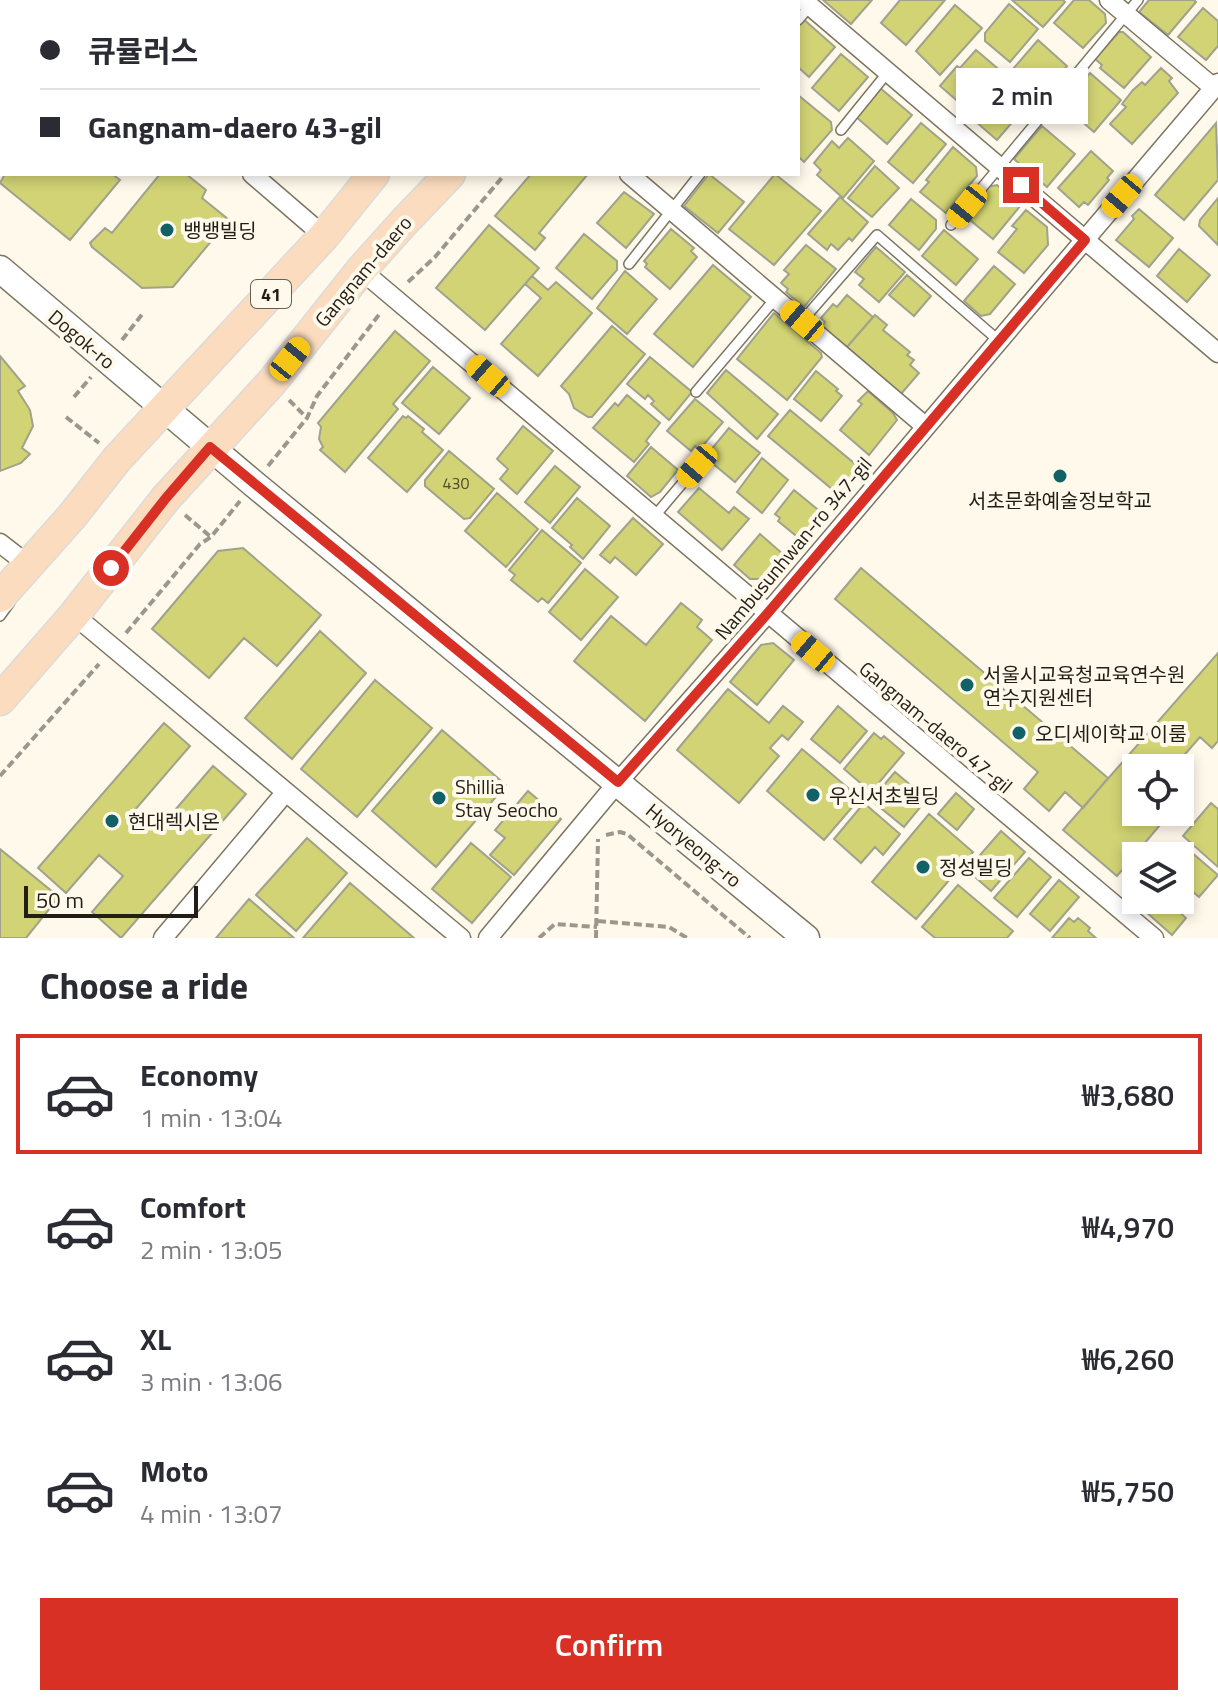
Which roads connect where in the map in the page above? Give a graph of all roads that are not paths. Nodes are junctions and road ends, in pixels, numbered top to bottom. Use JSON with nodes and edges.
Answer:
{"nodes":[{"id":1,"x":1109,"y":0,"type":"edge"},
{"id":2,"x":1138,"y":0,"type":"edge"},
{"id":3,"x":804,"y":9,"type":"edge"},
{"id":4,"x":1127,"y":15,"type":"junction"},
{"id":5,"x":888,"y":72,"type":"junction"},
{"id":6,"x":1216,"y":86,"type":"edge"},
{"id":7,"x":841,"y":130,"type":"dead end"},
{"id":8,"x":1000,"y":166,"type":"junction"},
{"id":9,"x":254,"y":176,"type":"edge"},
{"id":10,"x":372,"y":176,"type":"edge"},
{"id":11,"x":436,"y":176,"type":"edge"},
{"id":12,"x":448,"y":176,"type":"edge"},
{"id":13,"x":631,"y":176,"type":"edge"},
{"id":14,"x":698,"y":176,"type":"edge"},
{"id":15,"x":671,"y":211,"type":"junction"},
{"id":16,"x":405,"y":221,"type":"junction"},
{"id":17,"x":951,"y":225,"type":"dead end"},
{"id":18,"x":324,"y":236,"type":"junction"},
{"id":19,"x":1085,"y":240,"type":"junction"},
{"id":20,"x":629,"y":264,"type":"dead end"},
{"id":21,"x":0,"y":269,"type":"edge"},
{"id":22,"x":361,"y":270,"type":"junction"},
{"id":23,"x":775,"y":299,"type":"junction"},
{"id":24,"x":802,"y":321,"type":"junction"},
{"id":25,"x":998,"y":340,"type":"junction"},
{"id":26,"x":1218,"y":353,"type":"edge"},
{"id":27,"x":696,"y":392,"type":"dead end"},
{"id":28,"x":164,"y":409,"type":"junction"},
{"id":29,"x":925,"y":426,"type":"junction"},
{"id":30,"x":210,"y":447,"type":"junction"},
{"id":31,"x":697,"y":466,"type":"dead end"},
{"id":32,"x":73,"y":515,"type":"junction"},
{"id":33,"x":653,"y":518,"type":"junction"},
{"id":34,"x":0,"y":543,"type":"edge"},
{"id":35,"x":27,"y":564,"type":"junction"},
{"id":36,"x":0,"y":597,"type":"edge"},
{"id":37,"x":767,"y":614,"type":"junction"},
{"id":38,"x":74,"y":615,"type":"junction"},
{"id":39,"x":0,"y":616,"type":"edge"},
{"id":40,"x":0,"y":700,"type":"edge"},
{"id":41,"x":618,"y":782,"type":"junction"},
{"id":42,"x":285,"y":793,"type":"junction"},
{"id":43,"x":163,"y":938,"type":"edge"},
{"id":44,"x":461,"y":938,"type":"edge"},
{"id":45,"x":488,"y":938,"type":"edge"},
{"id":46,"x":806,"y":938,"type":"edge"},
{"id":47,"x":1154,"y":938,"type":"edge"}],
"edges":[{"from":1,"to":4,"type":"street"},
{"from":2,"to":4,"type":"lane"},
{"from":3,"to":5,"type":"street"},
{"from":4,"to":6,"type":"street"},
{"from":4,"to":8,"type":"lane"},
{"from":5,"to":7,"type":"lane"},
{"from":5,"to":8,"type":"street"},
{"from":6,"to":19,"type":"street","name":"Nambusunhwan-ro 347-gil"},
{"from":8,"to":17,"type":"lane"},
{"from":8,"to":19,"type":"street"},
{"from":9,"to":18,"type":"street"},
{"from":10,"to":18,"type":"main road","number":"41"},
{"from":11,"to":16,"type":"lane"},
{"from":12,"to":16,"type":"main road","name":"Gangnam-daero"},
{"from":13,"to":15,"type":"street"},
{"from":14,"to":15,"type":"lane"},
{"from":15,"to":20,"type":"lane"},
{"from":15,"to":23,"type":"street"},
{"from":16,"to":22,"type":"main road","name":"Gangnam-daero"},
{"from":18,"to":28,"type":"main road","number":"41"},
{"from":19,"to":25,"type":"street","name":"Nambusunhwan-ro 347-gil"},
{"from":19,"to":26,"type":"street"},
{"from":21,"to":28,"type":"main road","name":"Dogok-ro"},
{"from":22,"to":30,"type":"main road","name":"Gangnam-daero"},
{"from":22,"to":33,"type":"street","name":"Gangnam-daero 47-gil"},
{"from":23,"to":24,"type":"street"},
{"from":23,"to":27,"type":"lane"},
{"from":24,"to":25,"type":"lane"},
{"from":24,"to":29,"type":"street"},
{"from":25,"to":29,"type":"street","name":"Nambusunhwan-ro 347-gil"},
{"from":28,"to":30,"type":"main road","name":"Dogok-ro"},
{"from":28,"to":32,"type":"main road","number":"41"},
{"from":29,"to":37,"type":"street","name":"Nambusunhwan-ro 347-gil"},
{"from":30,"to":38,"type":"main road","name":"Gangnam-daero"},
{"from":30,"to":41,"type":"main road","name":"Hyoryeong-ro"},
{"from":31,"to":33,"type":"lane"},
{"from":32,"to":35,"type":"main road","number":"41"},
{"from":32,"to":39,"type":"lane"},
{"from":33,"to":37,"type":"street","name":"Gangnam-daero 47-gil"},
{"from":34,"to":35,"type":"street"},
{"from":35,"to":36,"type":"main road","number":"41"},
{"from":37,"to":41,"type":"street","name":"Nambusunhwan-ro 347-gil"},
{"from":37,"to":47,"type":"street","name":"Gangnam-daero 47-gil"},
{"from":38,"to":40,"type":"main road","name":"Gangnam-daero"},
{"from":38,"to":42,"type":"street"},
{"from":41,"to":45,"type":"street","name":"Nambusunhwan-ro 347-gil"},
{"from":41,"to":46,"type":"main road","name":"Hyoryeong-ro"},
{"from":42,"to":43,"type":"street"},
{"from":42,"to":44,"type":"street"}]}
